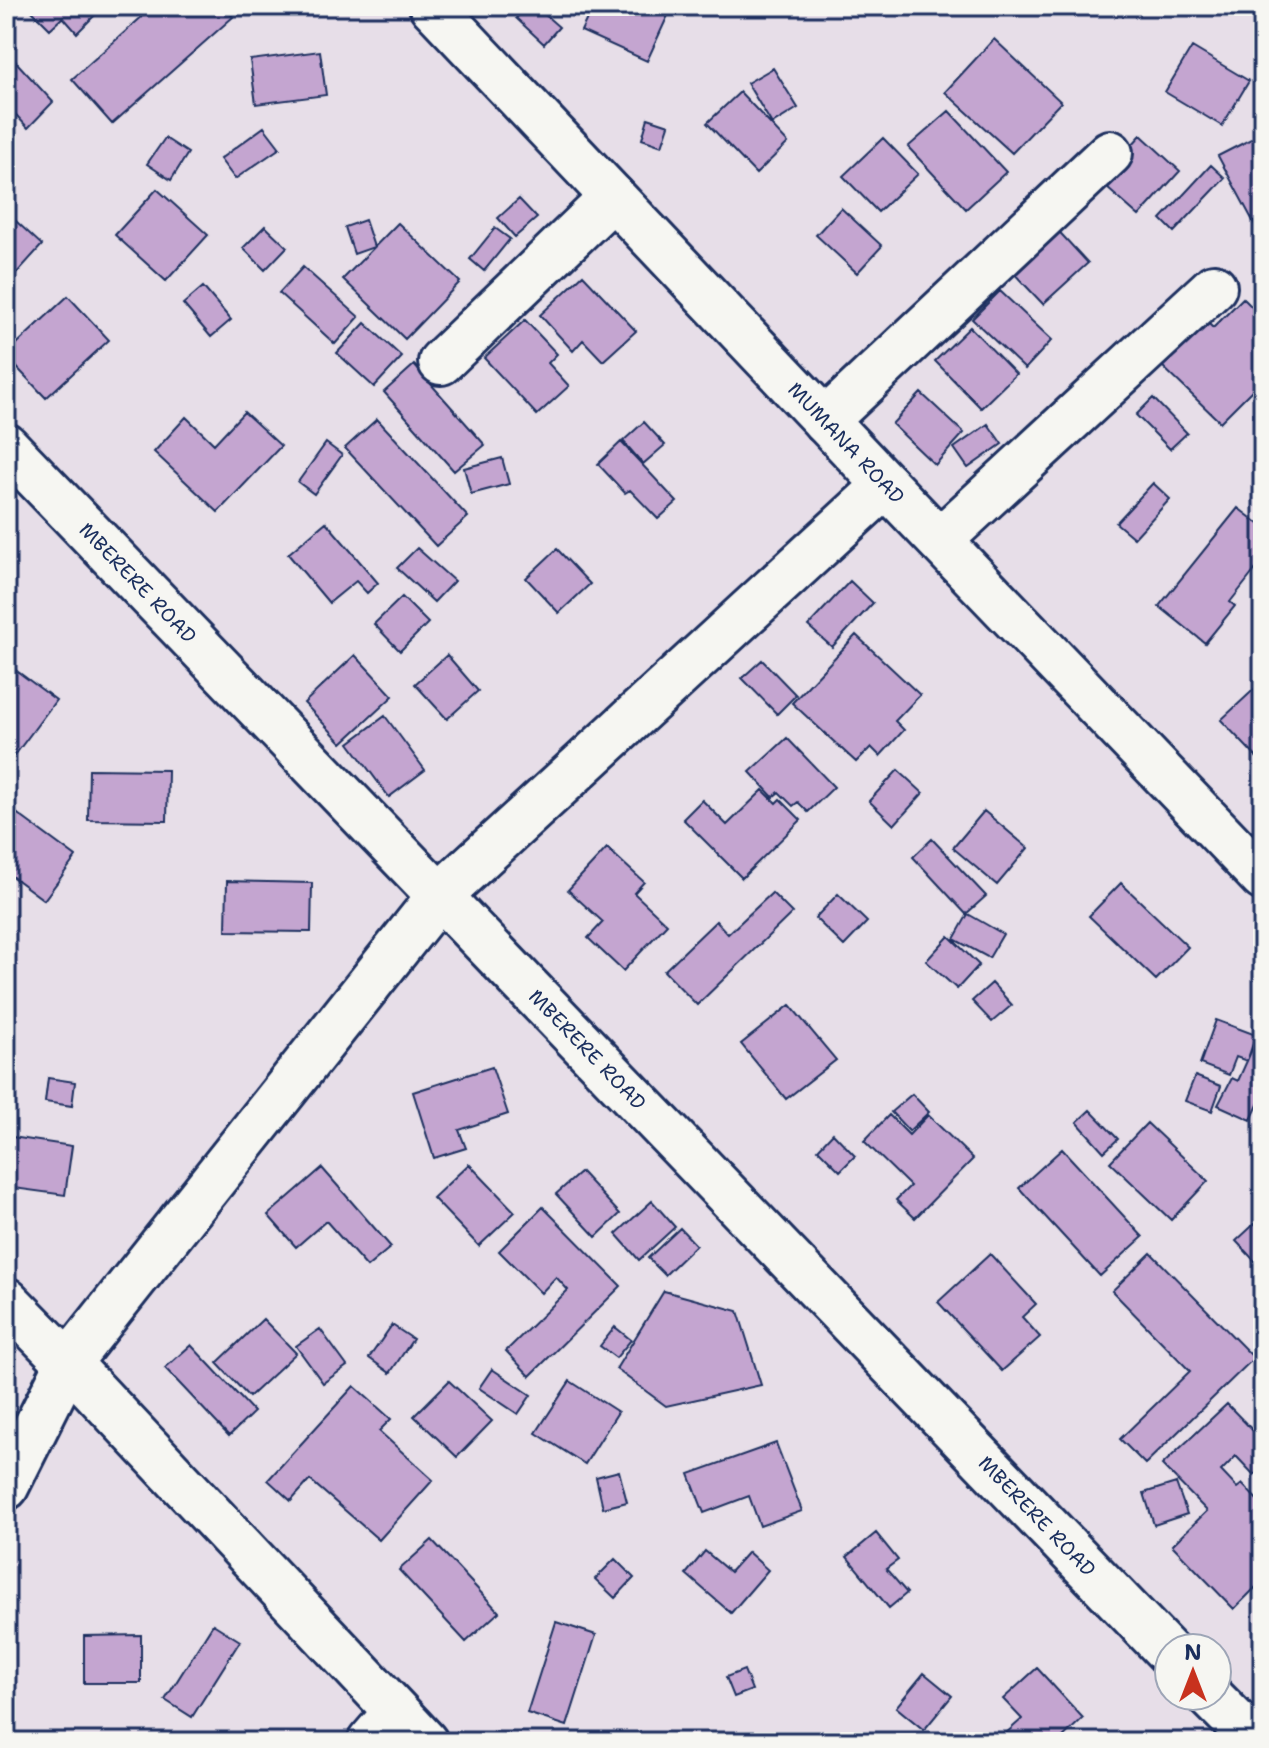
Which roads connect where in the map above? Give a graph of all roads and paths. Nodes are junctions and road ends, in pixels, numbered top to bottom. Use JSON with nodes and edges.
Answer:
{"nodes":[{"id":1,"x":432,"y":6,"type":"edge"},
{"id":2,"x":1110,"y":153,"type":"dead end"},
{"id":3,"x":613,"y":197,"type":"junction"},
{"id":4,"x":1214,"y":287,"type":"dead end"},
{"id":5,"x":441,"y":362,"type":"dead end"},
{"id":6,"x":825,"y":421,"type":"junction"},
{"id":7,"x":6,"y":446,"type":"edge"},
{"id":8,"x":886,"y":485,"type":"junction"},
{"id":9,"x":940,"y":540,"type":"junction"},
{"id":10,"x":1263,"y":878,"type":"edge"},
{"id":11,"x":440,"y":895,"type":"junction"},
{"id":12,"x":6,"y":1300,"type":"edge"},
{"id":13,"x":68,"y":1363,"type":"junction"},
{"id":14,"x":6,"y":1487,"type":"edge"},
{"id":15,"x":1153,"y":1636,"type":"edge"},
{"id":16,"x":1227,"y":1712,"type":"edge"},
{"id":17,"x":397,"y":1732,"type":"edge"},
{"id":18,"x":1251,"y":1734,"type":"edge"}],
"edges":[{"from":1,"to":3,"type":"street","name":"MUMANA ROAD"},
{"from":2,"to":6,"type":"street"},
{"from":3,"to":5,"type":"street"},
{"from":3,"to":6,"type":"street","name":"MUMANA ROAD"},
{"from":4,"to":9,"type":"street"},
{"from":6,"to":8,"type":"street","name":"MUMANA ROAD"},
{"from":7,"to":11,"type":"street","name":"MBERERE ROAD"},
{"from":8,"to":9,"type":"street","name":"MUMANA ROAD"},
{"from":8,"to":11,"type":"street"},
{"from":9,"to":10,"type":"street","name":"MUMANA ROAD"},
{"from":11,"to":13,"type":"street"},
{"from":11,"to":15,"type":"street","name":"MBERERE ROAD"},
{"from":12,"to":13,"type":"street"},
{"from":13,"to":14,"type":"street"},
{"from":13,"to":17,"type":"street"},
{"from":16,"to":18,"type":"street"}]}
